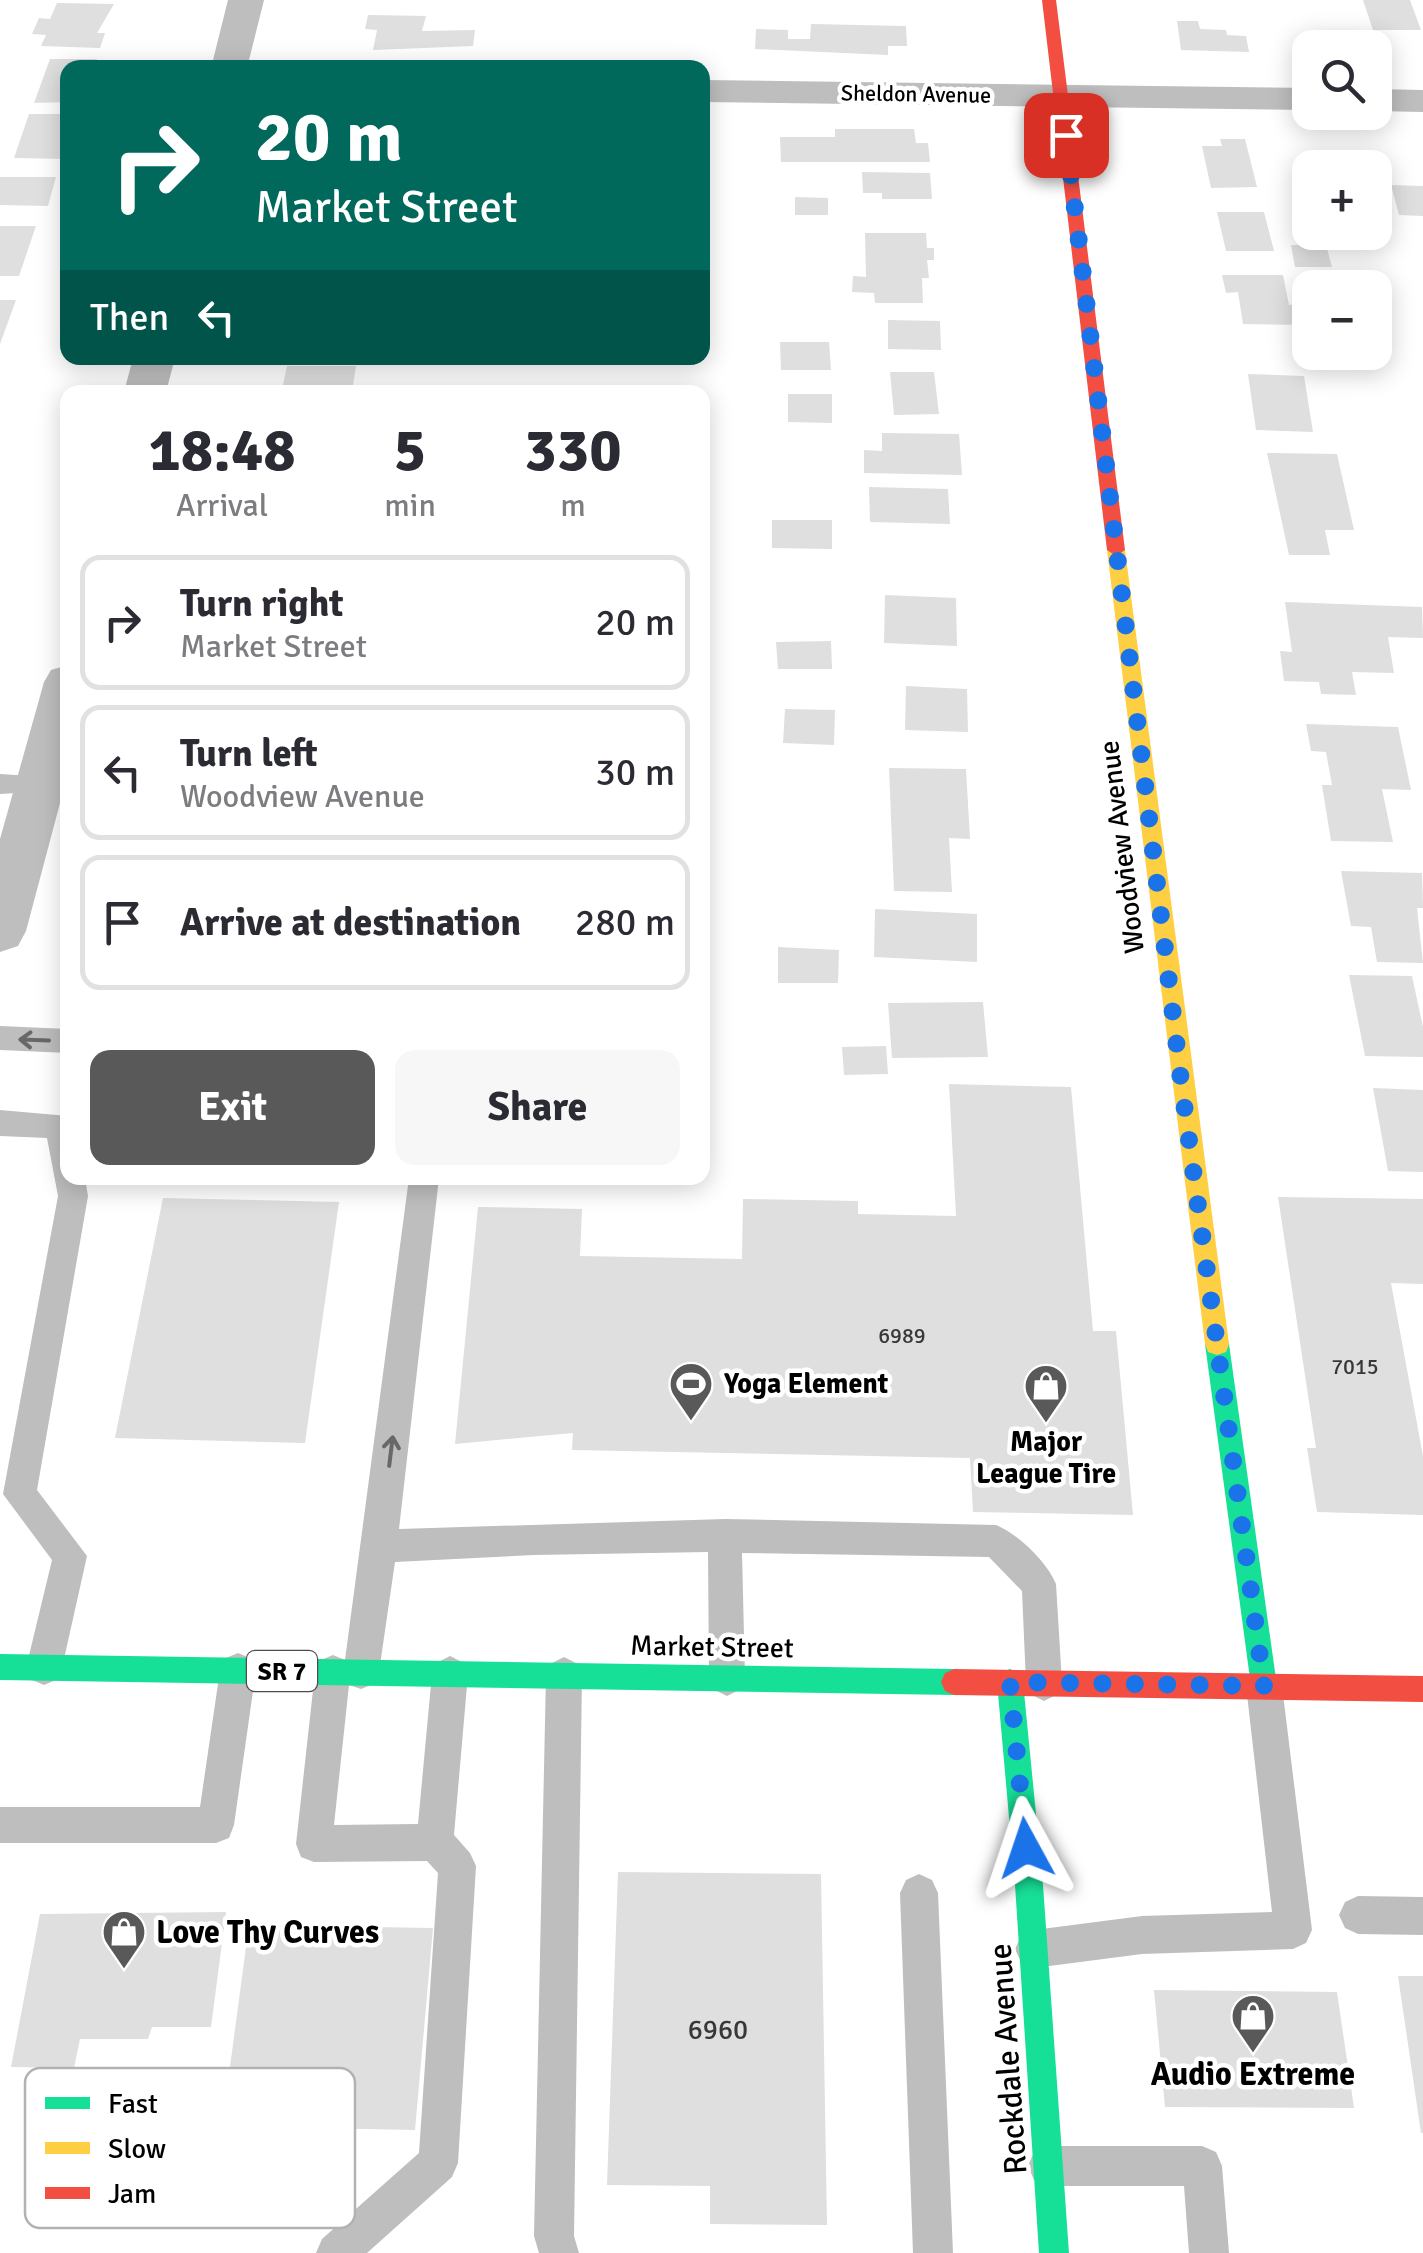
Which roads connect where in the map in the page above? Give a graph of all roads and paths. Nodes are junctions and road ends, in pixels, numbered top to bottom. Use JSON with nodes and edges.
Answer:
{"nodes":[{"id":1,"x":246,"y":0,"type":"edge"},
{"id":2,"x":1050,"y":0,"type":"edge"},
{"id":3,"x":231,"y":60,"type":"edge"},
{"id":4,"x":710,"y":91,"type":"edge"},
{"id":5,"x":1061,"y":96,"type":"junction"},
{"id":6,"x":1292,"y":99,"type":"edge"},
{"id":7,"x":1392,"y":100,"type":"edge"},
{"id":8,"x":1423,"y":100,"type":"edge"},
{"id":9,"x":60,"y":699,"type":"edge"},
{"id":10,"x":20,"y":784,"type":"edge"},
{"id":11,"x":7,"y":878,"type":"edge"},
{"id":12,"x":0,"y":931,"type":"edge"},
{"id":13,"x":0,"y":1038,"type":"edge"},
{"id":14,"x":60,"y":1041,"type":"edge"},
{"id":15,"x":0,"y":1122,"type":"edge"},
{"id":16,"x":60,"y":1131,"type":"edge"},
{"id":17,"x":71,"y":1185,"type":"edge"},
{"id":18,"x":423,"y":1185,"type":"edge"},
{"id":19,"x":725,"y":1536,"type":"junction"},
{"id":20,"x":380,"y":1548,"type":"junction"},
{"id":21,"x":0,"y":1667,"type":"edge"},
{"id":22,"x":44,"y":1668,"type":"junction"},
{"id":23,"x":238,"y":1670,"type":"junction"},
{"id":24,"x":347,"y":1672,"type":"junction"},
{"id":25,"x":450,"y":1674,"type":"junction"},
{"id":26,"x":564,"y":1675,"type":"junction"},
{"id":27,"x":728,"y":1678,"type":"junction"},
{"id":28,"x":1027,"y":1682,"type":"junction"},
{"id":29,"x":1264,"y":1686,"type":"junction"},
{"id":30,"x":1423,"y":1689,"type":"edge"},
{"id":31,"x":0,"y":1825,"type":"edge"},
{"id":32,"x":435,"y":1842,"type":"junction"},
{"id":33,"x":919,"y":1893,"type":"dead end"},
{"id":34,"x":1358,"y":1915,"type":"dead end"},
{"id":35,"x":1423,"y":1916,"type":"edge"},
{"id":36,"x":1034,"y":1950,"type":"junction"},
{"id":37,"x":1048,"y":2166,"type":"junction"},
{"id":38,"x":336,"y":2253,"type":"edge"},
{"id":39,"x":560,"y":2253,"type":"edge"},
{"id":40,"x":933,"y":2253,"type":"edge"},
{"id":41,"x":1054,"y":2253,"type":"edge"},
{"id":42,"x":1210,"y":2253,"type":"edge"}],
"edges":[{"from":1,"to":3,"type":"street"},
{"from":2,"to":5,"type":"street","name":"Woodview Avenue"},
{"from":4,"to":5,"type":"street","name":"Sheldon Avenue"},
{"from":5,"to":6,"type":"street","name":"Sheldon Avenue"},
{"from":5,"to":29,"type":"street","name":"Woodview Avenue"},
{"from":7,"to":8,"type":"street"},
{"from":9,"to":10,"type":"street"},
{"from":10,"to":11,"type":"street"},
{"from":11,"to":12,"type":"street"},
{"from":14,"to":13,"type":"lane","one_way":true},
{"from":15,"to":16,"type":"lane"},
{"from":17,"to":22,"type":"lane"},
{"from":20,"to":18,"type":"lane","one_way":true},
{"from":19,"to":20,"type":"lane"},
{"from":19,"to":27,"type":"lane"},
{"from":19,"to":28,"type":"lane"},
{"from":20,"to":24,"type":"lane"},
{"from":21,"to":22,"type":"street","name":"Market Street","number":"SR 7"},
{"from":22,"to":23,"type":"street","name":"Market Street","number":"SR 7"},
{"from":23,"to":24,"type":"street","name":"Market Street","number":"SR 7"},
{"from":23,"to":31,"type":"lane"},
{"from":24,"to":25,"type":"street","name":"Market Street","number":"SR 7"},
{"from":24,"to":32,"type":"lane"},
{"from":25,"to":26,"type":"street","name":"Market Street","number":"SR 7"},
{"from":25,"to":32,"type":"lane"},
{"from":26,"to":27,"type":"street","name":"Market Street","number":"SR 7"},
{"from":26,"to":39,"type":"lane"},
{"from":27,"to":28,"type":"street","name":"Market Street","number":"SR 7"},
{"from":28,"to":29,"type":"street","name":"Market Street","number":"SR 7"},
{"from":28,"to":36,"type":"street","name":"Rockdale Avenue"},
{"from":29,"to":30,"type":"street","name":"Market Street","number":"SR 7"},
{"from":29,"to":36,"type":"lane"},
{"from":32,"to":38,"type":"lane"},
{"from":33,"to":40,"type":"lane"},
{"from":34,"to":35,"type":"lane"},
{"from":36,"to":37,"type":"street","name":"Rockdale Avenue"},
{"from":37,"to":41,"type":"street","name":"Rockdale Avenue"},
{"from":37,"to":42,"type":"lane"}]}
